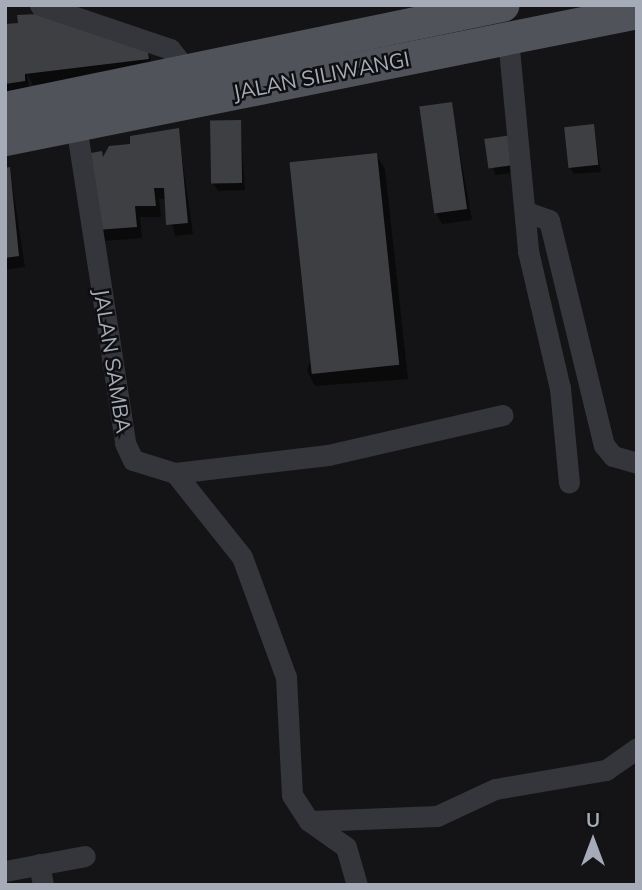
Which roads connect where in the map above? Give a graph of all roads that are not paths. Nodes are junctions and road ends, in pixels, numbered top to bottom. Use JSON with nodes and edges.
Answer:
{"nodes":[{"id":1,"x":502,"y":5,"type":"edge"},
{"id":2,"x":48,"y":6,"type":"edge"},
{"id":3,"x":439,"y":11,"type":"edge"},
{"id":4,"x":637,"y":12,"type":"edge"},
{"id":5,"x":508,"y":38,"type":"junction"},
{"id":6,"x":187,"y":71,"type":"junction"},
{"id":7,"x":5,"y":108,"type":"edge"},
{"id":8,"x":76,"y":125,"type":"junction"},
{"id":9,"x":5,"y":139,"type":"edge"},
{"id":10,"x":529,"y":213,"type":"junction"},
{"id":11,"x":502,"y":415,"type":"dead end"},
{"id":12,"x":637,"y":463,"type":"edge"},
{"id":13,"x":175,"y":473,"type":"junction"},
{"id":14,"x":569,"y":482,"type":"dead end"},
{"id":15,"x":637,"y":748,"type":"edge"},
{"id":16,"x":309,"y":821,"type":"junction"},
{"id":17,"x":85,"y":856,"type":"dead end"},
{"id":18,"x":5,"y":871,"type":"edge"},
{"id":19,"x":41,"y":874,"type":"edge"},
{"id":20,"x":357,"y":885,"type":"edge"}],
"edges":[{"from":1,"to":3,"type":"main road","name":"JALAN SILIWANGI"},
{"from":2,"to":6,"type":"street"},
{"from":3,"to":6,"type":"main road","name":"JALAN SILIWANGI"},
{"from":4,"to":5,"type":"main road","name":"JALAN SILIWANGI"},
{"from":5,"to":8,"type":"main road","name":"JALAN SILIWANGI"},
{"from":5,"to":10,"type":"street"},
{"from":6,"to":7,"type":"main road","name":"JALAN SILIWANGI"},
{"from":8,"to":9,"type":"main road","name":"JALAN SILIWANGI"},
{"from":8,"to":13,"type":"street","name":"JALAN SAMBA"},
{"from":10,"to":12,"type":"street"},
{"from":10,"to":14,"type":"street"},
{"from":11,"to":13,"type":"street","name":"JALAN SAMBA"},
{"from":13,"to":16,"type":"street"},
{"from":15,"to":16,"type":"street"},
{"from":16,"to":20,"type":"street"},
{"from":17,"to":19,"type":"street"},
{"from":18,"to":19,"type":"street"}]}
